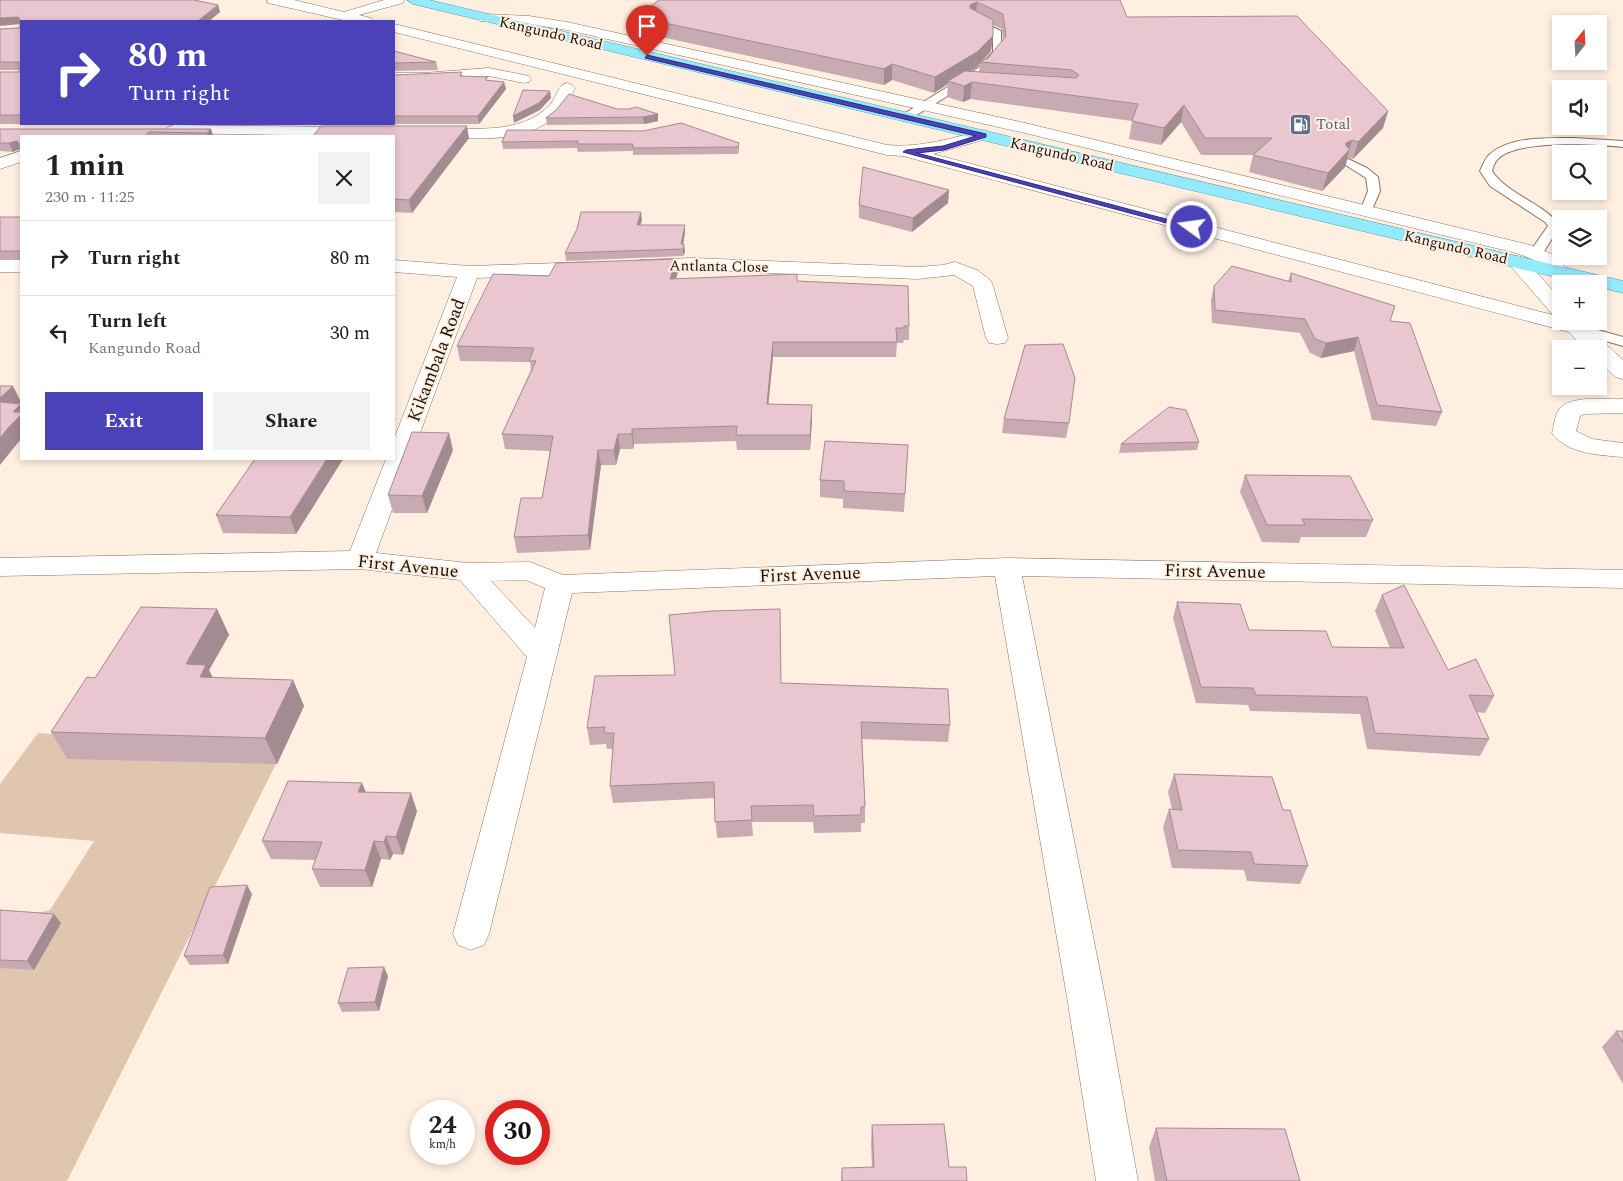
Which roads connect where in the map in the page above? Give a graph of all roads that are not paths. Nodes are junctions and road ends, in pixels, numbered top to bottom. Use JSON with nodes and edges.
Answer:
{"nodes":[{"id":1,"x":273,"y":0,"type":"edge"},
{"id":2,"x":398,"y":0,"type":"edge"},
{"id":3,"x":412,"y":0,"type":"edge"},
{"id":4,"x":343,"y":16,"type":"junction"},
{"id":5,"x":485,"y":18,"type":"junction"},
{"id":6,"x":361,"y":20,"type":"edge"},
{"id":7,"x":975,"y":22,"type":"edge"},
{"id":8,"x":395,"y":28,"type":"edge"},
{"id":9,"x":451,"y":61,"type":"dead end"},
{"id":10,"x":489,"y":72,"type":"junction"},
{"id":11,"x":395,"y":77,"type":"edge"},
{"id":12,"x":603,"y":81,"type":"junction"},
{"id":13,"x":538,"y":82,"type":"dead end"},
{"id":14,"x":961,"y":82,"type":"junction"},
{"id":15,"x":980,"y":83,"type":"edge"},
{"id":16,"x":927,"y":105,"type":"junction"},
{"id":17,"x":723,"y":110,"type":"junction"},
{"id":18,"x":906,"y":117,"type":"junction"},
{"id":19,"x":697,"y":118,"type":"dead end"},
{"id":20,"x":163,"y":130,"type":"edge"},
{"id":21,"x":512,"y":131,"type":"junction"},
{"id":22,"x":372,"y":132,"type":"edge"},
{"id":23,"x":418,"y":132,"type":"edge"},
{"id":24,"x":552,"y":132,"type":"edge"},
{"id":25,"x":984,"y":135,"type":"junction"},
{"id":26,"x":1623,"y":144,"type":"edge"},
{"id":27,"x":906,"y":152,"type":"junction"},
{"id":28,"x":20,"y":156,"type":"edge"},
{"id":29,"x":1348,"y":162,"type":"edge"},
{"id":30,"x":0,"y":164,"type":"edge"},
{"id":31,"x":1366,"y":211,"type":"junction"},
{"id":32,"x":1536,"y":253,"type":"junction"},
{"id":33,"x":1517,"y":262,"type":"junction"},
{"id":34,"x":0,"y":266,"type":"edge"},
{"id":35,"x":20,"y":266,"type":"edge"},
{"id":36,"x":395,"y":266,"type":"edge"},
{"id":37,"x":469,"y":272,"type":"junction"},
{"id":38,"x":1560,"y":272,"type":"junction"},
{"id":39,"x":1623,"y":286,"type":"edge"},
{"id":40,"x":1552,"y":302,"type":"edge"},
{"id":41,"x":1552,"y":316,"type":"edge"},
{"id":42,"x":1578,"y":330,"type":"edge"},
{"id":43,"x":1593,"y":330,"type":"edge"},
{"id":44,"x":997,"y":338,"type":"dead end"},
{"id":45,"x":1589,"y":340,"type":"edge"},
{"id":46,"x":1623,"y":342,"type":"edge"},
{"id":47,"x":1607,"y":357,"type":"edge"},
{"id":48,"x":1623,"y":372,"type":"edge"},
{"id":49,"x":1623,"y":406,"type":"edge"},
{"id":50,"x":1623,"y":450,"type":"edge"},
{"id":51,"x":360,"y":560,"type":"junction"},
{"id":52,"x":0,"y":566,"type":"edge"},
{"id":53,"x":1006,"y":567,"type":"junction"},
{"id":54,"x":468,"y":572,"type":"junction"},
{"id":55,"x":1623,"y":580,"type":"edge"},
{"id":56,"x":560,"y":584,"type":"junction"},
{"id":57,"x":543,"y":656,"type":"junction"},
{"id":58,"x":471,"y":934,"type":"dead end"},
{"id":59,"x":1117,"y":1181,"type":"edge"}],
"edges":[{"from":1,"to":4,"type":"street"},
{"from":2,"to":4,"type":"street"},
{"from":3,"to":5,"type":"highway","name":"Kangundo Road"},
{"from":4,"to":6,"type":"street"},
{"from":5,"to":16,"type":"street"},
{"from":5,"to":18,"type":"highway","name":"Kangundo Road"},
{"from":7,"to":14,"type":"lane"},
{"from":8,"to":12,"type":"street"},
{"from":9,"to":10,"type":"street"},
{"from":10,"to":11,"type":"street"},
{"from":10,"to":13,"type":"street"},
{"from":12,"to":17,"type":"street"},
{"from":12,"to":21,"type":"street"},
{"from":14,"to":15,"type":"lane"},
{"from":14,"to":16,"type":"lane"},
{"from":16,"to":18,"type":"lane"},
{"from":16,"to":31,"type":"street"},
{"from":17,"to":19,"type":"street"},
{"from":17,"to":27,"type":"street"},
{"from":18,"to":25,"type":"highway","name":"Kangundo Road"},
{"from":20,"to":22,"type":"street"},
{"from":21,"to":23,"type":"street"},
{"from":21,"to":24,"type":"street"},
{"from":25,"to":27,"type":"street"},
{"from":25,"to":33,"type":"highway","name":"Kangundo Road"},
{"from":26,"to":32,"type":"lane"},
{"from":27,"to":41,"type":"street"},
{"from":28,"to":30,"type":"street"},
{"from":29,"to":31,"type":"lane"},
{"from":31,"to":32,"type":"street"},
{"from":32,"to":38,"type":"street"},
{"from":33,"to":38,"type":"highway","name":"Kangundo Road"},
{"from":33,"to":40,"type":"street"},
{"from":34,"to":35,"type":"street"},
{"from":36,"to":37,"type":"street","name":"Antlanta Close"},
{"from":37,"to":44,"type":"street","name":"Antlanta Close"},
{"from":37,"to":51,"type":"street","name":"Kikambala Road"},
{"from":38,"to":39,"type":"highway","name":"Kangundo Road"},
{"from":42,"to":45,"type":"street"},
{"from":43,"to":46,"type":"lane"},
{"from":47,"to":48,"type":"street"},
{"from":49,"to":50,"type":"street"},
{"from":51,"to":52,"type":"street","name":"First Avenue"},
{"from":51,"to":54,"type":"street","name":"First Avenue"},
{"from":53,"to":55,"type":"street","name":"First Avenue"},
{"from":53,"to":56,"type":"street","name":"First Avenue"},
{"from":53,"to":59,"type":"street"},
{"from":54,"to":56,"type":"street","name":"First Avenue"},
{"from":54,"to":57,"type":"street"},
{"from":56,"to":57,"type":"street"},
{"from":57,"to":58,"type":"street"}]}
